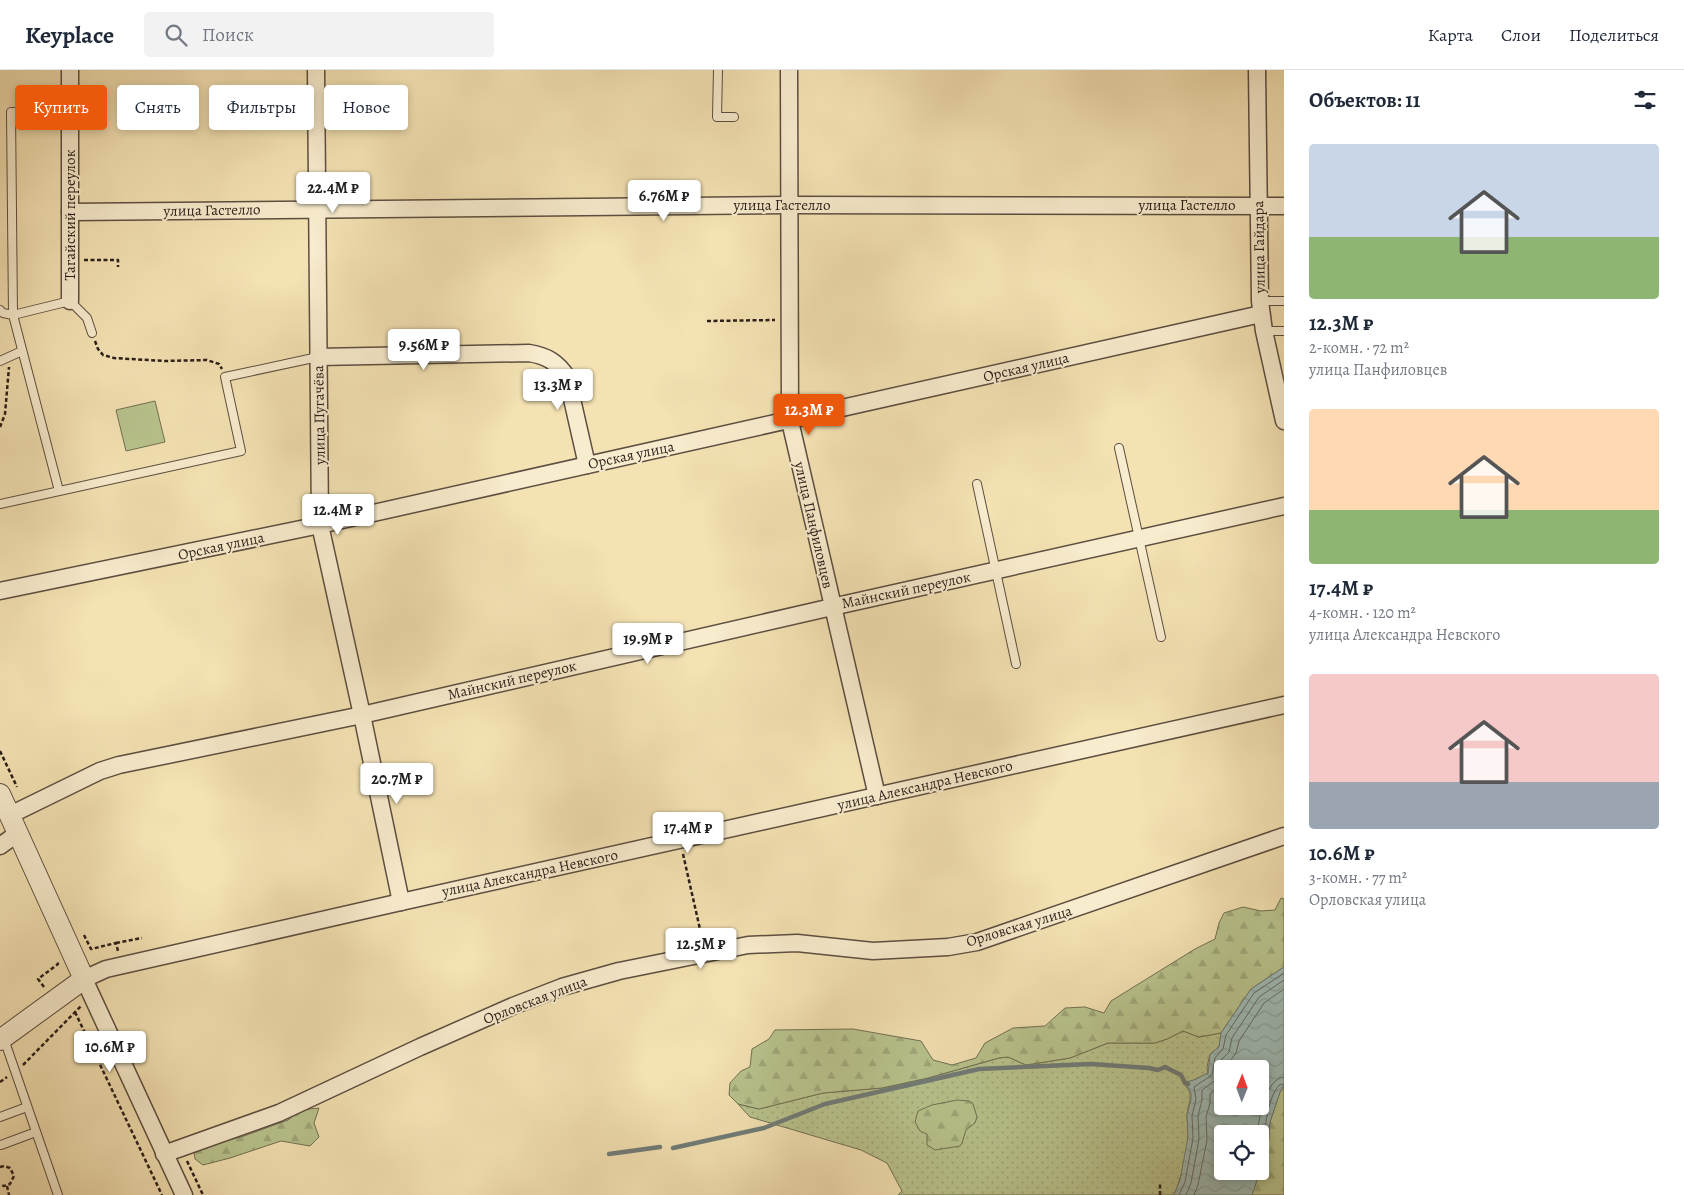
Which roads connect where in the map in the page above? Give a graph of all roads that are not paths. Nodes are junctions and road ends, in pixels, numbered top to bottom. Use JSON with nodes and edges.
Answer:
{"nodes":[{"id":1,"x":70,"y":70,"type":"edge"},
{"id":2,"x":316,"y":70,"type":"edge"},
{"id":3,"x":718,"y":70,"type":"edge"},
{"id":4,"x":789,"y":70,"type":"edge"},
{"id":5,"x":1258,"y":70,"type":"edge"},
{"id":6,"x":70,"y":85,"type":"edge"},
{"id":7,"x":15,"y":112,"type":"edge"},
{"id":8,"x":734,"y":117,"type":"dead end"},
{"id":9,"x":70,"y":130,"type":"edge"},
{"id":10,"x":1258,"y":204,"type":"junction"},
{"id":11,"x":788,"y":205,"type":"junction"},
{"id":12,"x":1284,"y":206,"type":"edge"},
{"id":13,"x":317,"y":209,"type":"junction"},
{"id":14,"x":70,"y":212,"type":"junction"},
{"id":15,"x":70,"y":301,"type":"junction"},
{"id":16,"x":1284,"y":301,"type":"edge"},
{"id":17,"x":1260,"y":308,"type":"junction"},
{"id":18,"x":0,"y":310,"type":"edge"},
{"id":19,"x":13,"y":315,"type":"junction"},
{"id":20,"x":1284,"y":331,"type":"edge"},
{"id":21,"x":1264,"y":332,"type":"junction"},
{"id":22,"x":92,"y":334,"type":"road end"},
{"id":23,"x":22,"y":351,"type":"junction"},
{"id":24,"x":318,"y":357,"type":"junction"},
{"id":25,"x":0,"y":361,"type":"edge"},
{"id":26,"x":790,"y":421,"type":"junction"},
{"id":27,"x":1284,"y":421,"type":"edge"},
{"id":28,"x":1119,"y":448,"type":"dead end"},
{"id":29,"x":587,"y":465,"type":"junction"},
{"id":30,"x":977,"y":484,"type":"dead end"},
{"id":31,"x":59,"y":491,"type":"junction"},
{"id":32,"x":0,"y":504,"type":"edge"},
{"id":33,"x":1284,"y":506,"type":"edge"},
{"id":34,"x":320,"y":525,"type":"junction"},
{"id":35,"x":1139,"y":539,"type":"junction"},
{"id":36,"x":996,"y":571,"type":"junction"},
{"id":37,"x":0,"y":591,"type":"edge"},
{"id":38,"x":832,"y":607,"type":"junction"},
{"id":39,"x":1162,"y":637,"type":"dead end"},
{"id":40,"x":1016,"y":664,"type":"dead end"},
{"id":41,"x":1284,"y":705,"type":"edge"},
{"id":42,"x":362,"y":715,"type":"junction"},
{"id":43,"x":0,"y":794,"type":"edge"},
{"id":44,"x":877,"y":796,"type":"junction"},
{"id":45,"x":18,"y":811,"type":"junction"},
{"id":46,"x":18,"y":833,"type":"junction"},
{"id":47,"x":1284,"y":836,"type":"edge"},
{"id":48,"x":0,"y":846,"type":"edge"},
{"id":49,"x":401,"y":902,"type":"junction"},
{"id":50,"x":84,"y":978,"type":"junction"},
{"id":51,"x":2,"y":1038,"type":"edge"},
{"id":52,"x":28,"y":1107,"type":"junction"},
{"id":53,"x":0,"y":1116,"type":"edge"},
{"id":54,"x":36,"y":1132,"type":"junction"},
{"id":55,"x":1,"y":1145,"type":"edge"},
{"id":56,"x":164,"y":1154,"type":"junction"},
{"id":57,"x":58,"y":1195,"type":"edge"},
{"id":58,"x":184,"y":1195,"type":"edge"}],
"edges":[{"from":1,"to":6,"type":"street","name":"Тагайский переулок"},
{"from":2,"to":13,"type":"street","name":"улица Пугачёва"},
{"from":3,"to":8,"type":"lane"},
{"from":4,"to":11,"type":"street","name":"улица Панфиловцев"},
{"from":5,"to":10,"type":"street","name":"улица Гайдара"},
{"from":7,"to":19,"type":"lane"},
{"from":9,"to":14,"type":"street","name":"Тагайский переулок"},
{"from":10,"to":11,"type":"street","name":"улица Гастелло"},
{"from":10,"to":12,"type":"street","name":"улица Гастелло"},
{"from":10,"to":17,"type":"street","name":"улица Гайдара"},
{"from":11,"to":13,"type":"street","name":"улица Гастелло"},
{"from":11,"to":26,"type":"street","name":"улица Панфиловцев"},
{"from":13,"to":14,"type":"street","name":"улица Гастелло"},
{"from":13,"to":24,"type":"street","name":"улица Пугачёва"},
{"from":14,"to":15,"type":"street","name":"Тагайский переулок"},
{"from":15,"to":19,"type":"lane"},
{"from":15,"to":22,"type":"lane"},
{"from":16,"to":17,"type":"lane"},
{"from":17,"to":21,"type":"street","name":"улица Гайдара"},
{"from":17,"to":26,"type":"street","name":"Орская улица"},
{"from":18,"to":19,"type":"lane"},
{"from":19,"to":23,"type":"lane"},
{"from":20,"to":21,"type":"lane"},
{"from":21,"to":27,"type":"street","name":"улица Гайдара"},
{"from":23,"to":25,"type":"lane"},
{"from":23,"to":31,"type":"lane"},
{"from":24,"to":29,"type":"street"},
{"from":24,"to":31,"type":"lane"},
{"from":24,"to":34,"type":"street","name":"улица Пугачёва"},
{"from":26,"to":29,"type":"street","name":"Орская улица"},
{"from":26,"to":38,"type":"street","name":"улица Панфиловцев"},
{"from":28,"to":35,"type":"lane"},
{"from":29,"to":34,"type":"street","name":"Орская улица"},
{"from":30,"to":36,"type":"lane"},
{"from":31,"to":32,"type":"lane"},
{"from":33,"to":35,"type":"street","name":"Майнский переулок"},
{"from":34,"to":37,"type":"street","name":"Орская улица"},
{"from":34,"to":42,"type":"street","name":"улица Пугачёва"},
{"from":35,"to":36,"type":"street","name":"Майнский переулок"},
{"from":35,"to":39,"type":"lane"},
{"from":36,"to":38,"type":"street","name":"Майнский переулок"},
{"from":36,"to":40,"type":"lane"},
{"from":38,"to":42,"type":"street","name":"Майнский переулок"},
{"from":38,"to":44,"type":"street","name":"улица Панфиловцев"},
{"from":41,"to":44,"type":"street","name":"улица Александра Невского"},
{"from":42,"to":45,"type":"street","name":"Майнский переулок"},
{"from":42,"to":49,"type":"street","name":"улица Пугачёва"},
{"from":43,"to":45,"type":"street"},
{"from":44,"to":49,"type":"street","name":"улица Александра Невского"},
{"from":45,"to":46,"type":"street"},
{"from":46,"to":48,"type":"street"},
{"from":46,"to":50,"type":"street"},
{"from":47,"to":56,"type":"street","name":"Орловская улица"},
{"from":49,"to":50,"type":"street","name":"улица Александра Невского"},
{"from":50,"to":51,"type":"street","name":"улица Александра Невского"},
{"from":50,"to":56,"type":"street"},
{"from":51,"to":52,"type":"lane"},
{"from":52,"to":53,"type":"lane"},
{"from":52,"to":54,"type":"lane"},
{"from":54,"to":55,"type":"lane"},
{"from":54,"to":57,"type":"lane"},
{"from":56,"to":58,"type":"street"}]}
